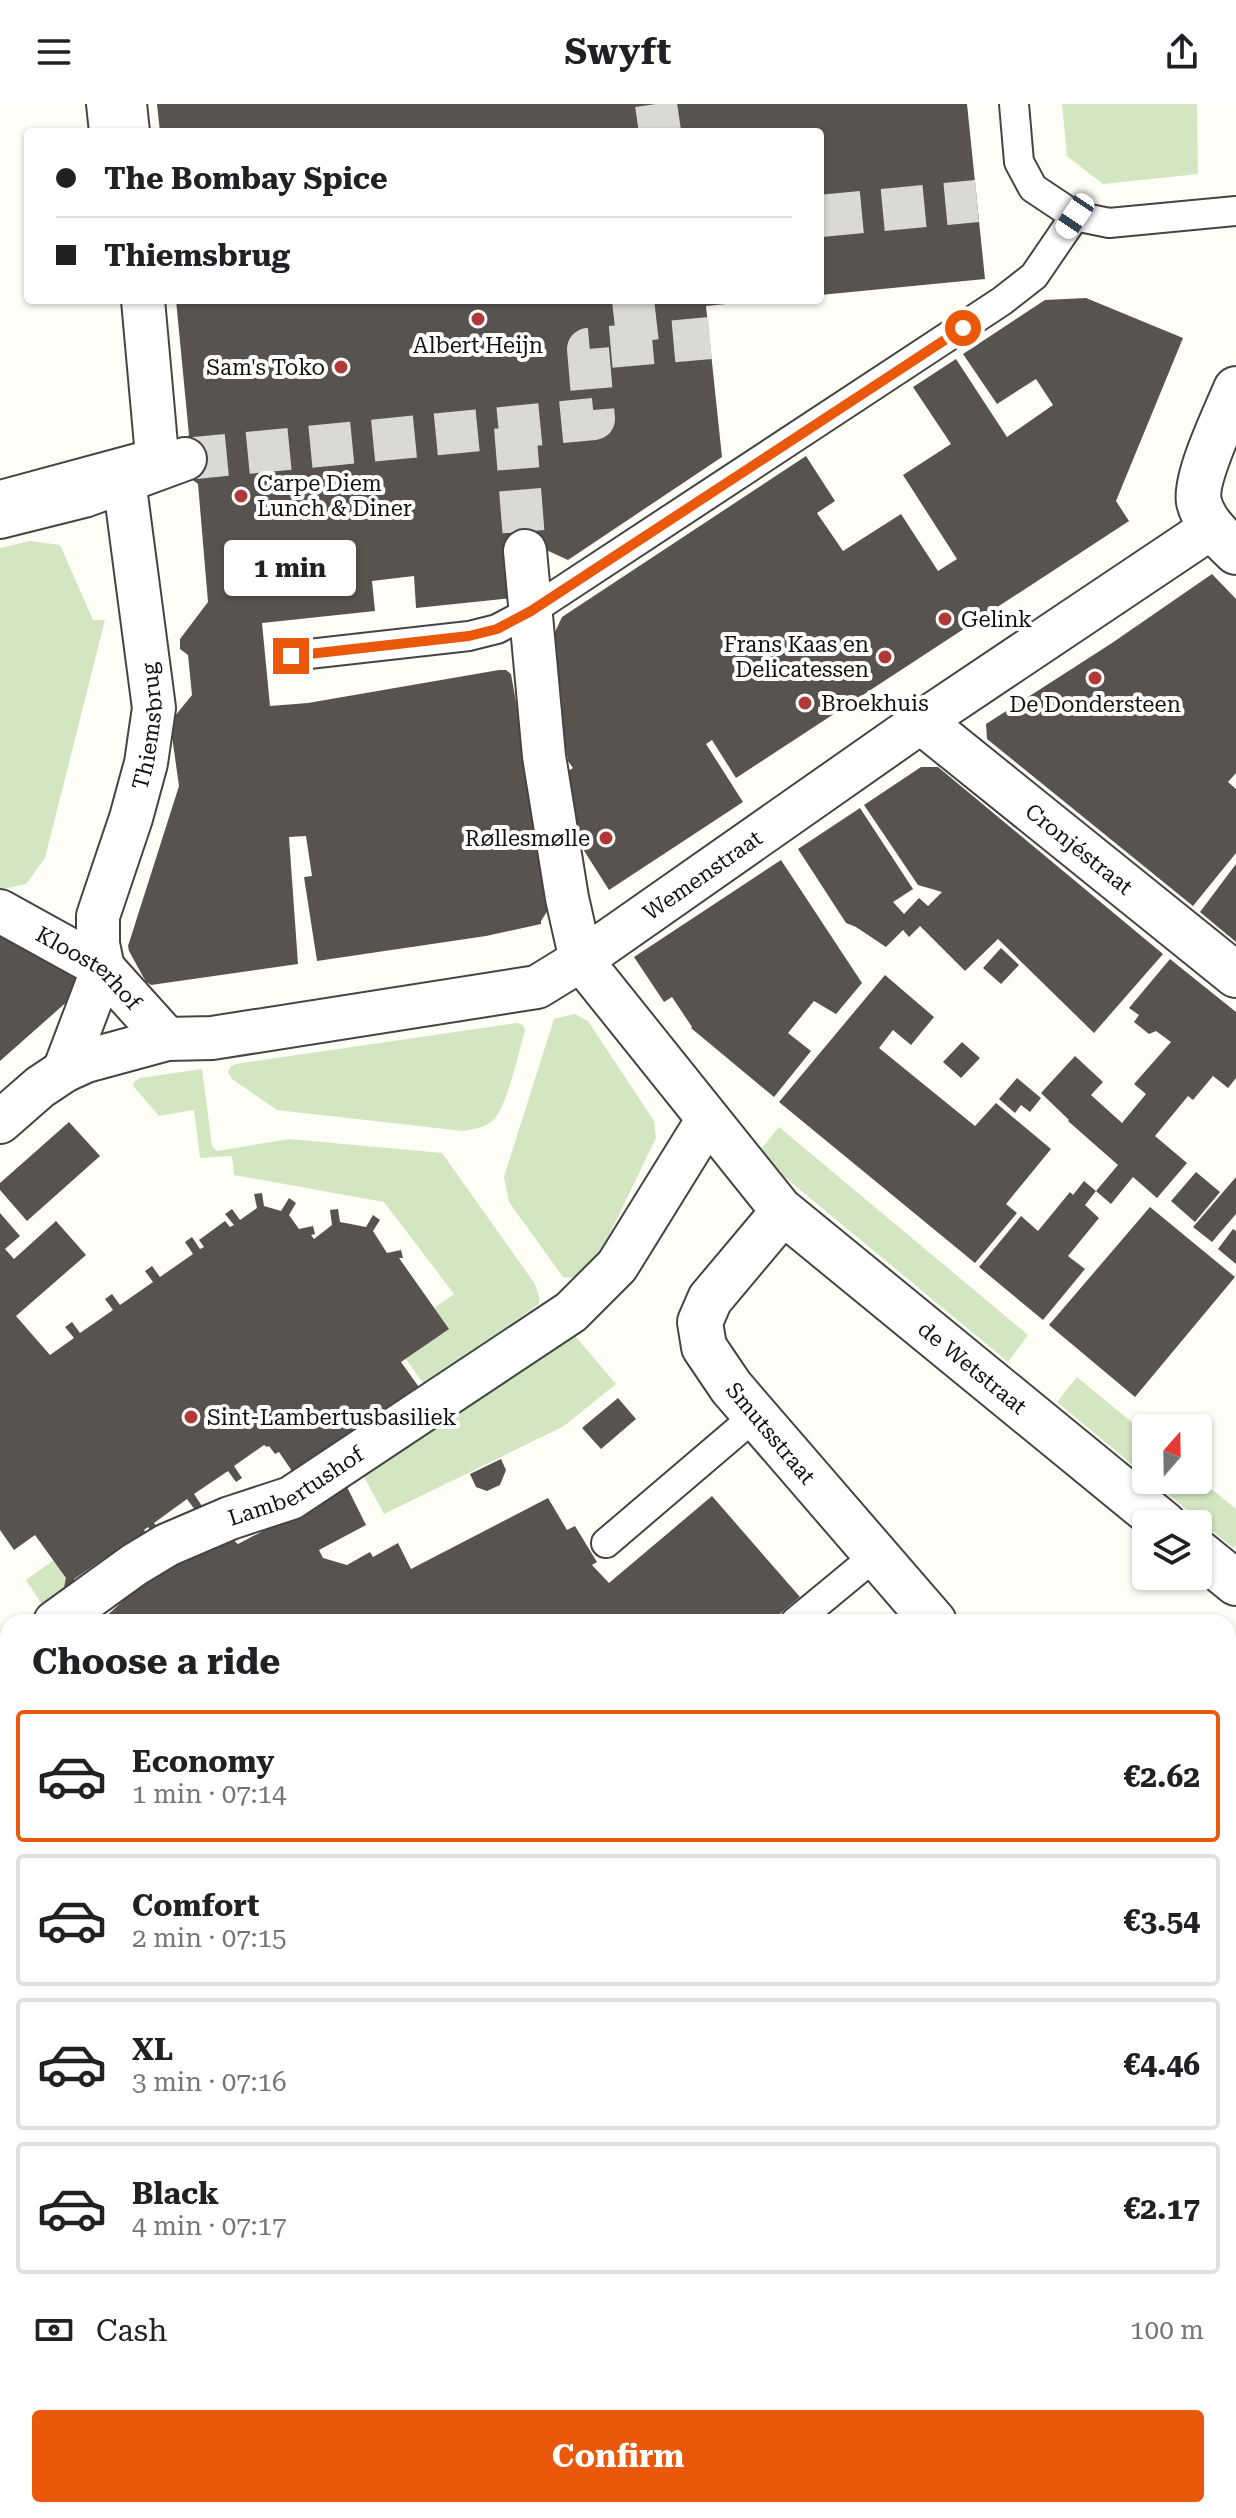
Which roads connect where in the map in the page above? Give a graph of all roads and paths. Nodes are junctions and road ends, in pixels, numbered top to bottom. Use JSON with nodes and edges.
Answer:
{"nodes":[{"id":1,"x":101,"y":104,"type":"edge"},
{"id":2,"x":125,"y":104,"type":"edge"},
{"id":3,"x":1014,"y":104,"type":"edge"},
{"id":4,"x":104,"y":128,"type":"edge"},
{"id":5,"x":128,"y":128,"type":"edge"},
{"id":6,"x":1236,"y":211,"type":"edge"},
{"id":7,"x":1075,"y":216,"type":"junction"},
{"id":8,"x":122,"y":304,"type":"edge"},
{"id":9,"x":143,"y":304,"type":"edge"},
{"id":10,"x":1236,"y":389,"type":"edge"},
{"id":11,"x":156,"y":469,"type":"junction"},
{"id":12,"x":0,"y":495,"type":"edge"},
{"id":13,"x":0,"y":517,"type":"edge"},
{"id":14,"x":1224,"y":540,"type":"edge"},
{"id":15,"x":525,"y":551,"type":"tunnel mouth"},
{"id":16,"x":531,"y":611,"type":"junction"},
{"id":17,"x":291,"y":656,"type":"dead end"},
{"id":18,"x":922,"y":722,"type":"junction"},
{"id":19,"x":0,"y":911,"type":"edge"},
{"id":20,"x":581,"y":960,"type":"junction"},
{"id":21,"x":103,"y":968,"type":"junction"},
{"id":22,"x":1236,"y":975,"type":"edge"},
{"id":23,"x":167,"y":1039,"type":"junction"},
{"id":24,"x":64,"y":1071,"type":"junction"},
{"id":25,"x":708,"y":1119,"type":"junction"},
{"id":26,"x":0,"y":1122,"type":"edge"},
{"id":27,"x":783,"y":1212,"type":"junction"},
{"id":28,"x":755,"y":1416,"type":"junction"},
{"id":29,"x":1147,"y":1510,"type":"edge"},
{"id":30,"x":606,"y":1543,"type":"dead end"},
{"id":31,"x":876,"y":1555,"type":"junction"},
{"id":32,"x":1212,"y":1563,"type":"edge"},
{"id":33,"x":1236,"y":1583,"type":"edge"},
{"id":34,"x":66,"y":1614,"type":"edge"},
{"id":35,"x":805,"y":1614,"type":"edge"},
{"id":36,"x":927,"y":1614,"type":"edge"}],
"edges":[{"from":1,"to":4,"type":"lane"},
{"from":2,"to":5,"type":"street"},
{"from":3,"to":7,"type":"lane"},
{"from":6,"to":7,"type":"lane"},
{"from":7,"to":16,"type":"lane"},
{"from":8,"to":12,"type":"lane"},
{"from":9,"to":11,"type":"street","name":"Thiemsbrug"},
{"from":10,"to":14,"type":"street","name":"Wemenstraat"},
{"from":11,"to":13,"type":"street"},
{"from":11,"to":21,"type":"street","name":"Thiemsbrug"},
{"from":14,"to":18,"type":"street","name":"Wemenstraat"},
{"from":15,"to":16,"type":"street"},
{"from":16,"to":17,"type":"lane"},
{"from":16,"to":20,"type":"street"},
{"from":18,"to":20,"type":"street","name":"Wemenstraat"},
{"from":18,"to":22,"type":"street","name":"Cronjéstraat"},
{"from":19,"to":21,"type":"street","name":"Kloosterhof"},
{"from":20,"to":23,"type":"street","name":"Wemenstraat"},
{"from":20,"to":25,"type":"street","name":"de Wetstraat"},
{"from":21,"to":23,"type":"street","name":"Kloosterhof"},
{"from":21,"to":24,"type":"street"},
{"from":23,"to":24,"type":"street","name":"Wemenstraat"},
{"from":24,"to":26,"type":"street","name":"Wemenstraat"},
{"from":25,"to":27,"type":"street","name":"de Wetstraat"},
{"from":25,"to":34,"type":"street","name":"Lambertushof"},
{"from":27,"to":28,"type":"street","name":"Smutsstraat"},
{"from":27,"to":29,"type":"street","name":"de Wetstraat"},
{"from":28,"to":30,"type":"lane"},
{"from":28,"to":31,"type":"street","name":"Smutsstraat"},
{"from":31,"to":35,"type":"lane"},
{"from":31,"to":36,"type":"street","name":"Smutsstraat"},
{"from":32,"to":33,"type":"street"}]}
